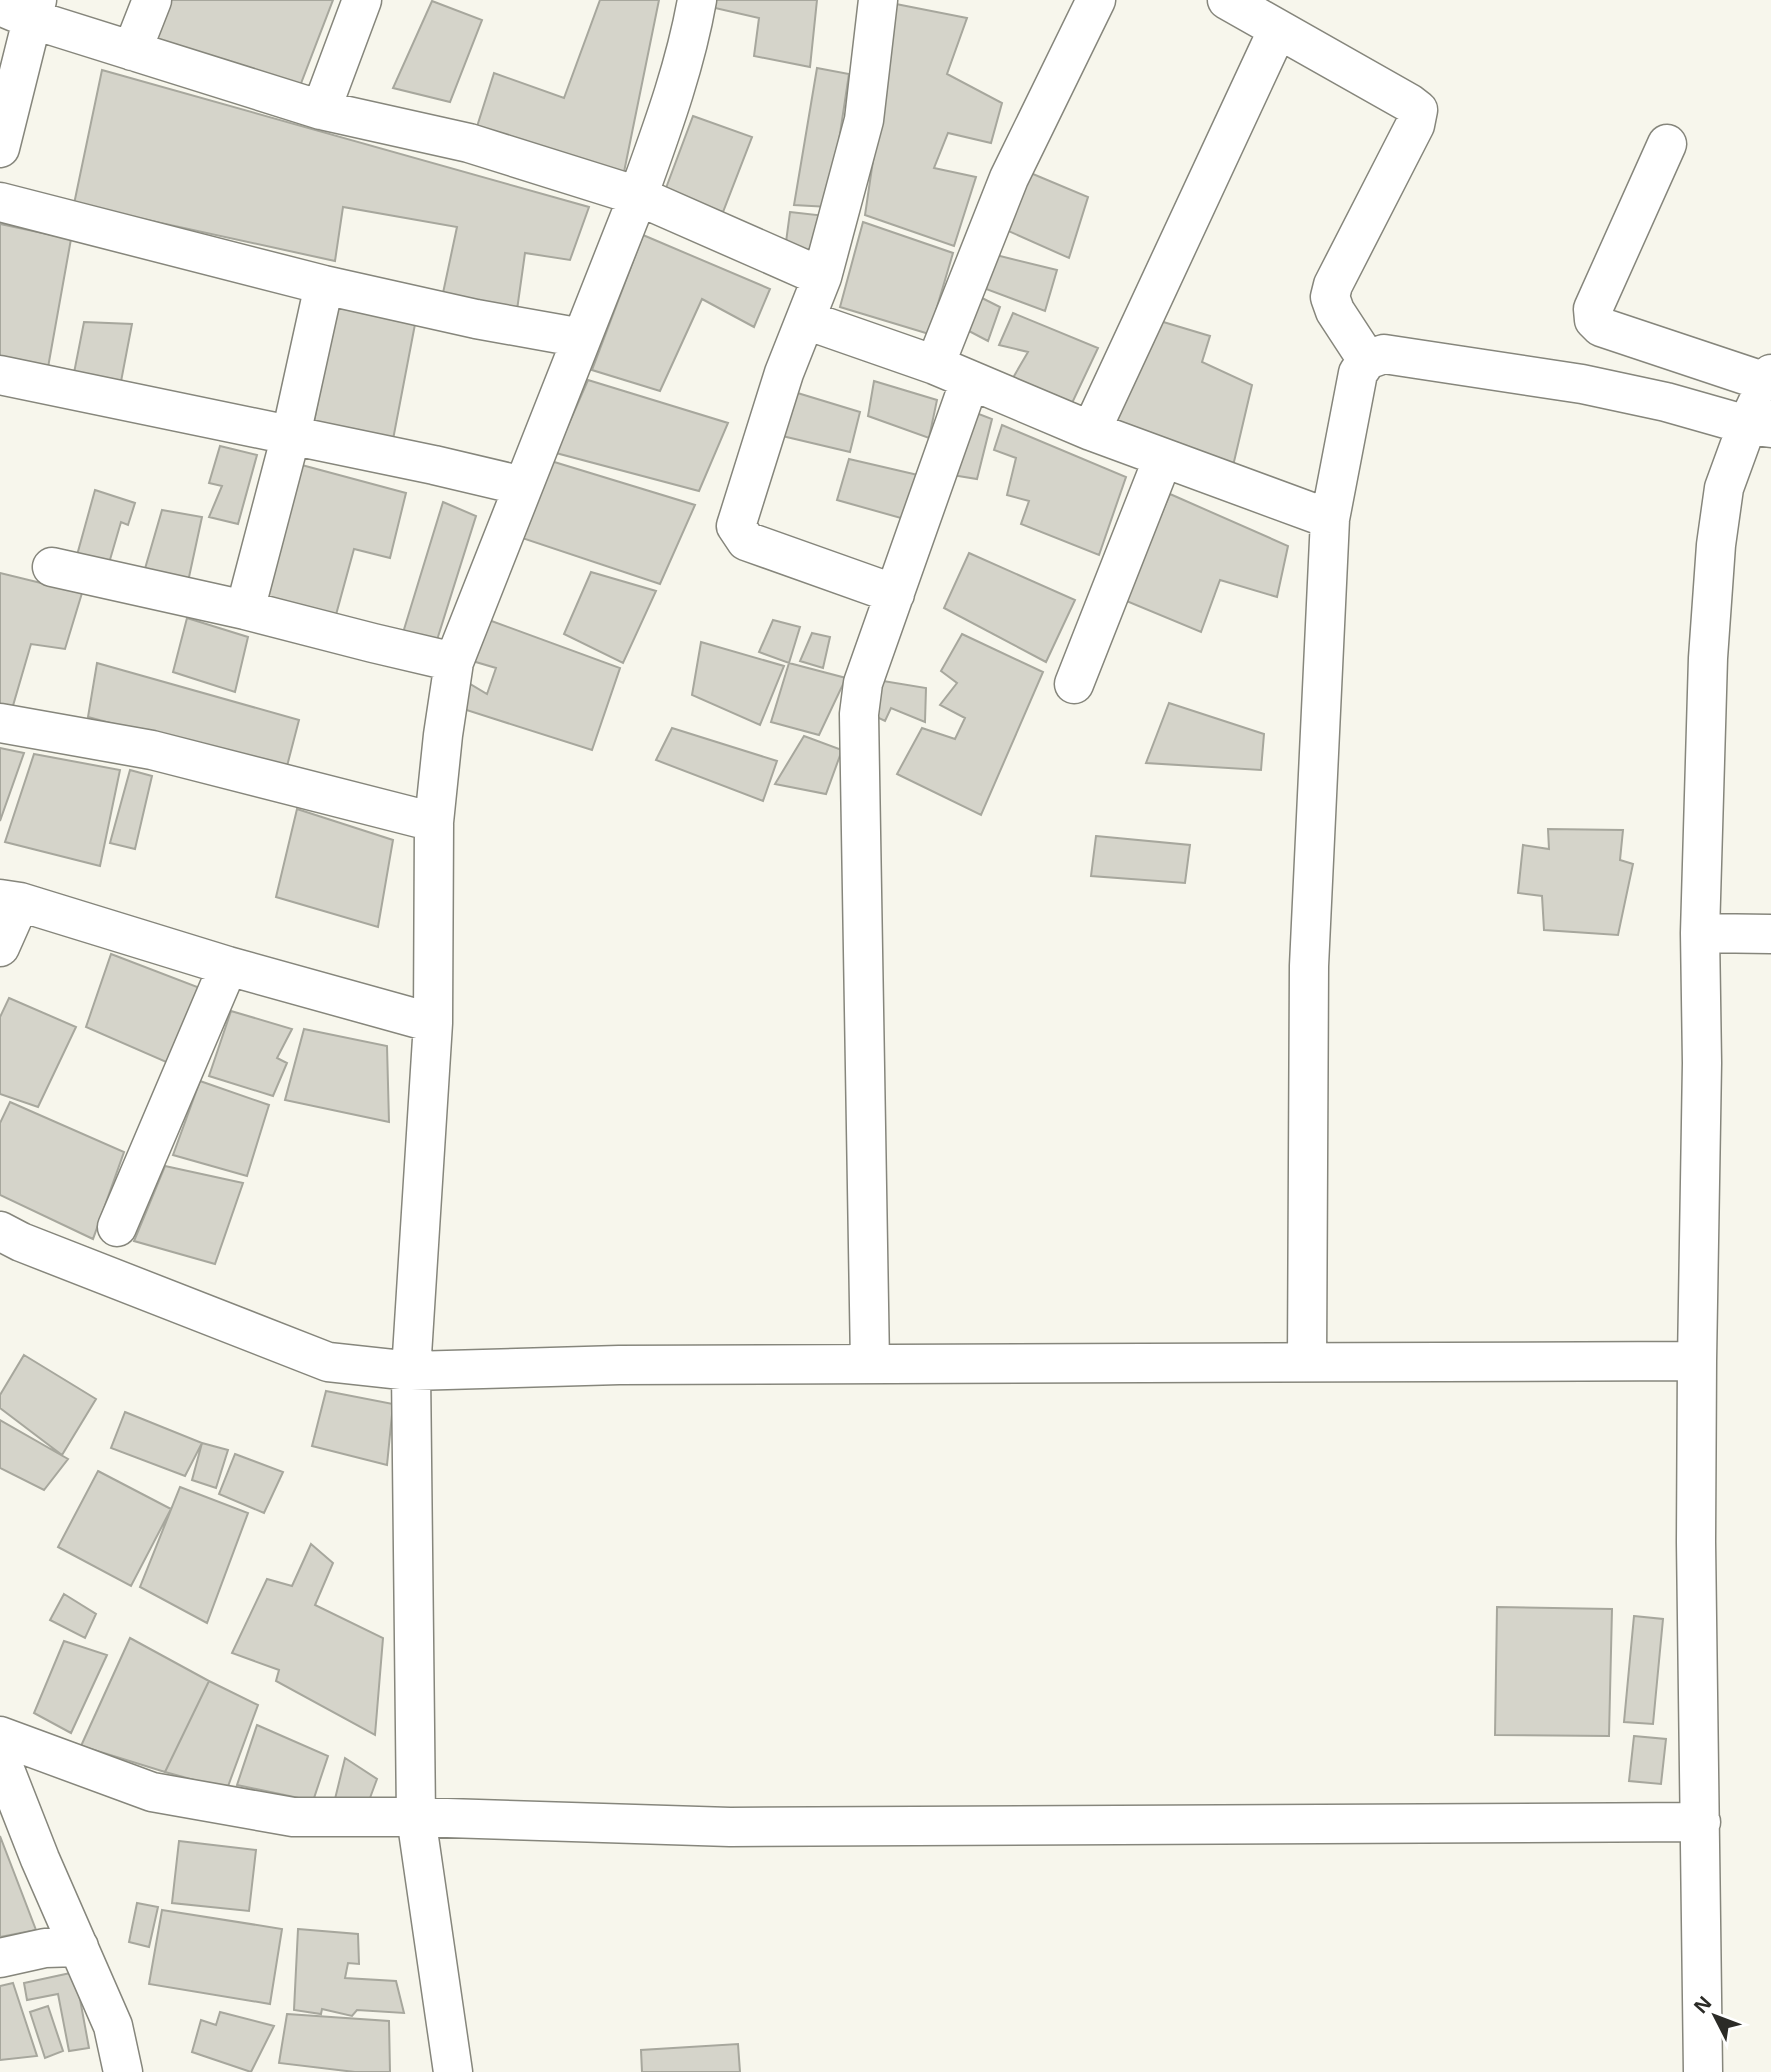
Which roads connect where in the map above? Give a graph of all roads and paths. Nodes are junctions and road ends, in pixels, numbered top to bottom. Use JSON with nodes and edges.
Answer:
{"nodes":[{"id":1,"x":152,"y":0,"type":"edge"},
{"id":2,"x":362,"y":0,"type":"edge"},
{"id":3,"x":697,"y":0,"type":"edge"},
{"id":4,"x":878,"y":0,"type":"edge"},
{"id":5,"x":1096,"y":0,"type":"edge"},
{"id":6,"x":1227,"y":0,"type":"edge"},
{"id":7,"x":23,"y":8,"type":"edge"},
{"id":8,"x":1278,"y":29,"type":"junction"},
{"id":9,"x":132,"y":51,"type":"junction"},
{"id":10,"x":5,"y":104,"type":"edge"},
{"id":11,"x":321,"y":110,"type":"junction"},
{"id":12,"x":1667,"y":144,"type":"dead end"},
{"id":13,"x":0,"y":148,"type":"edge"},
{"id":14,"x":638,"y":196,"type":"junction"},
{"id":15,"x":0,"y":202,"type":"edge"},
{"id":16,"x":821,"y":277,"type":"junction"},
{"id":17,"x":324,"y":285,"type":"junction"},
{"id":18,"x":806,"y":320,"type":"junction"},
{"id":19,"x":582,"y":338,"type":"junction"},
{"id":20,"x":1367,"y":360,"type":"junction"},
{"id":21,"x":935,"y":365,"type":"junction"},
{"id":22,"x":0,"y":375,"type":"edge"},
{"id":23,"x":1768,"y":378,"type":"edge"},
{"id":24,"x":970,"y":380,"type":"junction"},
{"id":25,"x":1759,"y":427,"type":"edge"},
{"id":26,"x":1091,"y":431,"type":"junction"},
{"id":27,"x":291,"y":435,"type":"junction"},
{"id":28,"x":1163,"y":458,"type":"junction"},
{"id":29,"x":523,"y":486,"type":"junction"},
{"id":30,"x":1330,"y":519,"type":"junction"},
{"id":31,"x":52,"y":567,"type":"dead end"},
{"id":32,"x":895,"y":594,"type":"junction"},
{"id":33,"x":245,"y":610,"type":"junction"},
{"id":34,"x":454,"y":662,"type":"junction"},
{"id":35,"x":1074,"y":684,"type":"dead end"},
{"id":36,"x":0,"y":723,"type":"edge"},
{"id":37,"x":434,"y":822,"type":"junction"},
{"id":38,"x":10,"y":900,"type":"edge"},
{"id":39,"x":1700,"y":933,"type":"junction"},
{"id":40,"x":1771,"y":934,"type":"edge"},
{"id":41,"x":0,"y":947,"type":"edge"},
{"id":42,"x":228,"y":966,"type":"junction"},
{"id":43,"x":433,"y":1023,"type":"junction"},
{"id":44,"x":117,"y":1227,"type":"dead end"},
{"id":45,"x":0,"y":1231,"type":"edge"},
{"id":46,"x":1307,"y":1362,"type":"junction"},
{"id":47,"x":1697,"y":1362,"type":"junction"},
{"id":48,"x":870,"y":1364,"type":"junction"},
{"id":49,"x":411,"y":1371,"type":"junction"},
{"id":50,"x":0,"y":1736,"type":"edge"},
{"id":51,"x":0,"y":1757,"type":"edge"},
{"id":52,"x":416,"y":1817,"type":"junction"},
{"id":53,"x":1701,"y":1822,"type":"junction"},
{"id":54,"x":79,"y":1947,"type":"junction"},
{"id":55,"x":0,"y":1958,"type":"edge"},
{"id":56,"x":123,"y":2072,"type":"edge"},
{"id":57,"x":453,"y":2072,"type":"edge"},
{"id":58,"x":1703,"y":2072,"type":"edge"}],
"edges":[{"from":1,"to":9,"type":"street"},
{"from":2,"to":11,"type":"street"},
{"from":3,"to":14,"type":"street"},
{"from":4,"to":16,"type":"street"},
{"from":5,"to":21,"type":"street"},
{"from":6,"to":8,"type":"street"},
{"from":7,"to":9,"type":"street"},
{"from":7,"to":10,"type":"street"},
{"from":8,"to":20,"type":"street"},
{"from":8,"to":26,"type":"street"},
{"from":9,"to":11,"type":"street"},
{"from":10,"to":13,"type":"street"},
{"from":11,"to":14,"type":"street"},
{"from":12,"to":23,"type":"street"},
{"from":14,"to":16,"type":"street"},
{"from":14,"to":19,"type":"street"},
{"from":15,"to":17,"type":"street"},
{"from":16,"to":18,"type":"street"},
{"from":17,"to":19,"type":"street"},
{"from":17,"to":27,"type":"street"},
{"from":18,"to":21,"type":"street"},
{"from":18,"to":32,"type":"street"},
{"from":19,"to":29,"type":"street"},
{"from":20,"to":25,"type":"street"},
{"from":20,"to":30,"type":"street"},
{"from":21,"to":24,"type":"street"},
{"from":22,"to":27,"type":"street"},
{"from":23,"to":25,"type":"street"},
{"from":24,"to":26,"type":"street"},
{"from":24,"to":32,"type":"street"},
{"from":25,"to":39,"type":"street"},
{"from":26,"to":28,"type":"street"},
{"from":27,"to":29,"type":"street"},
{"from":27,"to":33,"type":"street"},
{"from":28,"to":30,"type":"street"},
{"from":28,"to":35,"type":"street"},
{"from":29,"to":34,"type":"street"},
{"from":30,"to":46,"type":"street"},
{"from":31,"to":33,"type":"street"},
{"from":32,"to":48,"type":"street"},
{"from":33,"to":34,"type":"street"},
{"from":34,"to":37,"type":"street"},
{"from":36,"to":37,"type":"street"},
{"from":37,"to":43,"type":"street"},
{"from":38,"to":41,"type":"street"},
{"from":38,"to":42,"type":"street"},
{"from":39,"to":40,"type":"street"},
{"from":39,"to":47,"type":"street"},
{"from":42,"to":43,"type":"street"},
{"from":42,"to":44,"type":"street"},
{"from":43,"to":49,"type":"street"},
{"from":45,"to":49,"type":"street"},
{"from":46,"to":47,"type":"street"},
{"from":46,"to":48,"type":"street"},
{"from":47,"to":53,"type":"street"},
{"from":48,"to":49,"type":"street"},
{"from":49,"to":52,"type":"street"},
{"from":50,"to":52,"type":"street"},
{"from":51,"to":54,"type":"street"},
{"from":52,"to":53,"type":"street"},
{"from":52,"to":57,"type":"street"},
{"from":53,"to":58,"type":"street"},
{"from":54,"to":55,"type":"street"},
{"from":54,"to":56,"type":"street"}]}
